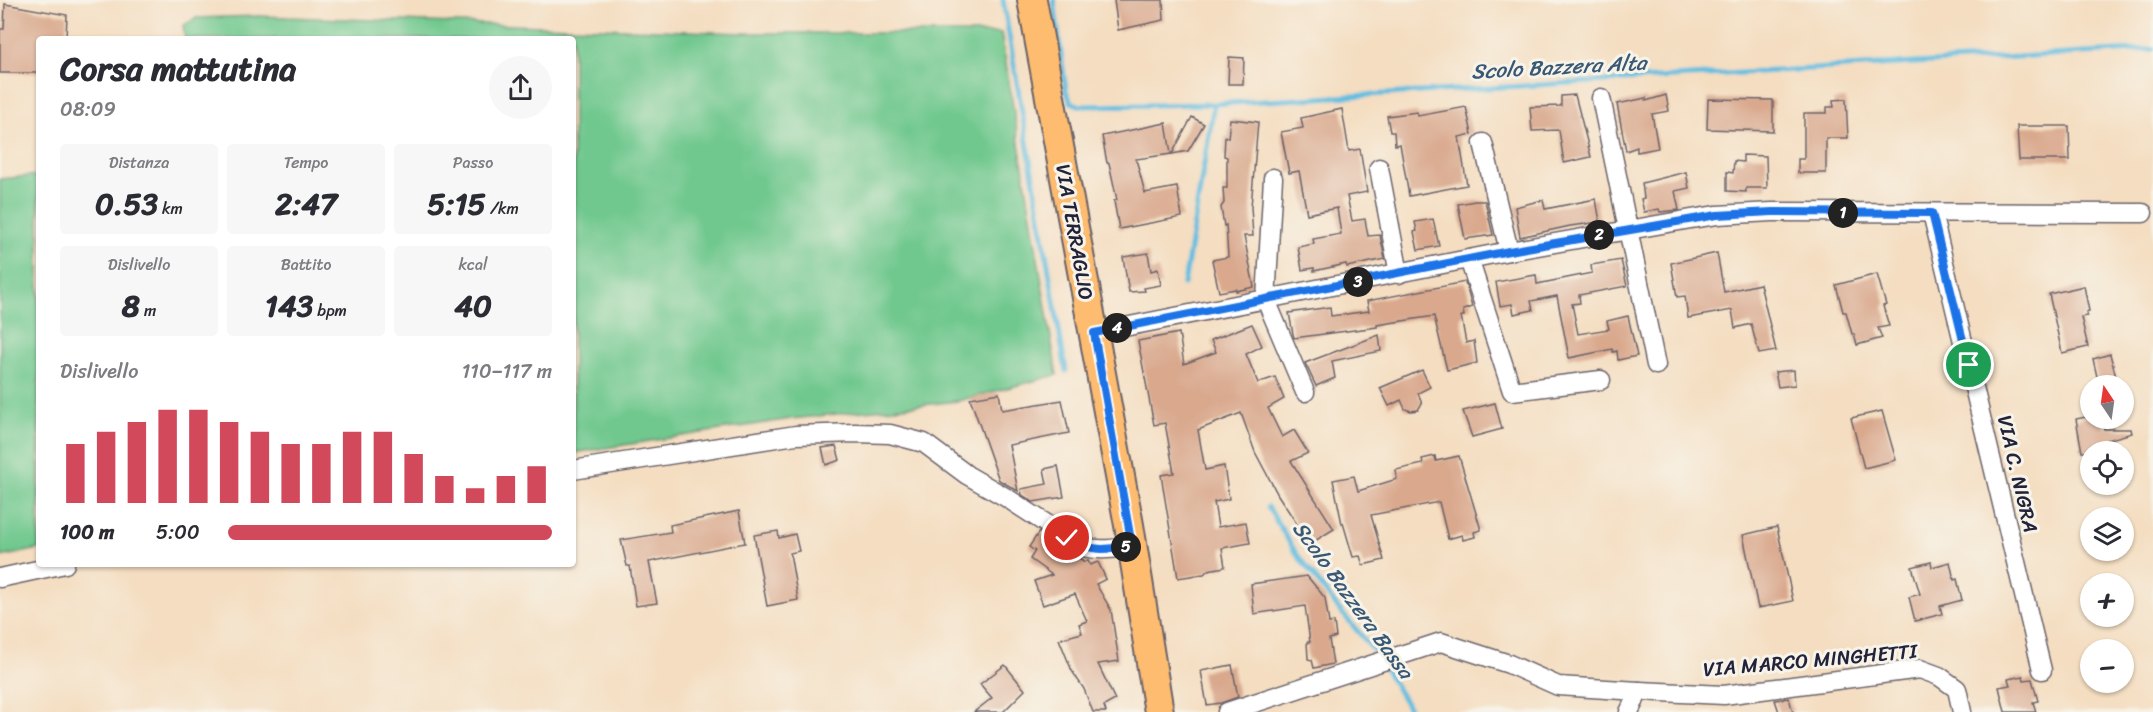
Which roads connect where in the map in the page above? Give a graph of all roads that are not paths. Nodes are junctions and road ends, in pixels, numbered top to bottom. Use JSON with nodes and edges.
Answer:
{"nodes":[{"id":1,"x":1032,"y":0,"type":"edge"},
{"id":2,"x":1601,"y":98,"type":"dead end"},
{"id":3,"x":1483,"y":142,"type":"dead end"},
{"id":4,"x":1379,"y":168,"type":"dead end"},
{"id":5,"x":1273,"y":178,"type":"dead end"},
{"id":6,"x":1932,"y":213,"type":"junction"},
{"id":7,"x":2143,"y":213,"type":"dead end"},
{"id":8,"x":1630,"y":230,"type":"junction"},
{"id":9,"x":1509,"y":251,"type":"junction"},
{"id":10,"x":1469,"y":259,"type":"junction"},
{"id":11,"x":1399,"y":273,"type":"junction"},
{"id":12,"x":1266,"y":300,"type":"junction"},
{"id":13,"x":1094,"y":333,"type":"junction"},
{"id":14,"x":1656,"y":365,"type":"dead end"},
{"id":15,"x":1601,"y":380,"type":"dead end"},
{"id":16,"x":1305,"y":392,"type":"dead end"},
{"id":17,"x":576,"y":470,"type":"edge"},
{"id":18,"x":1132,"y":546,"type":"junction"},
{"id":19,"x":51,"y":567,"type":"edge"},
{"id":20,"x":0,"y":578,"type":"edge"},
{"id":21,"x":2042,"y":670,"type":"dead end"},
{"id":22,"x":1639,"y":691,"type":"junction"},
{"id":23,"x":1159,"y":712,"type":"edge"},
{"id":24,"x":1227,"y":712,"type":"edge"},
{"id":25,"x":1629,"y":712,"type":"edge"},
{"id":26,"x":1962,"y":712,"type":"edge"}],
"edges":[{"from":1,"to":13,"type":"main road","name":"VIA TERRAGLIO"},
{"from":2,"to":8,"type":"street"},
{"from":3,"to":9,"type":"street"},
{"from":4,"to":11,"type":"street"},
{"from":5,"to":12,"type":"street"},
{"from":6,"to":7,"type":"street"},
{"from":6,"to":8,"type":"street"},
{"from":6,"to":21,"type":"street","name":"VIA C. NIGRA"},
{"from":8,"to":9,"type":"street"},
{"from":8,"to":14,"type":"street"},
{"from":9,"to":10,"type":"street"},
{"from":10,"to":11,"type":"street"},
{"from":10,"to":15,"type":"street"},
{"from":11,"to":12,"type":"street"},
{"from":12,"to":13,"type":"street"},
{"from":12,"to":16,"type":"street"},
{"from":13,"to":18,"type":"main road","name":"VIA TERRAGLIO"},
{"from":17,"to":18,"type":"street"},
{"from":18,"to":23,"type":"main road","name":"VIA TERRAGLIO"},
{"from":19,"to":20,"type":"street"},
{"from":22,"to":24,"type":"street","name":"VIA MARCO MINGHETTI"},
{"from":22,"to":25,"type":"street"},
{"from":22,"to":26,"type":"street","name":"VIA MARCO MINGHETTI"}]}
